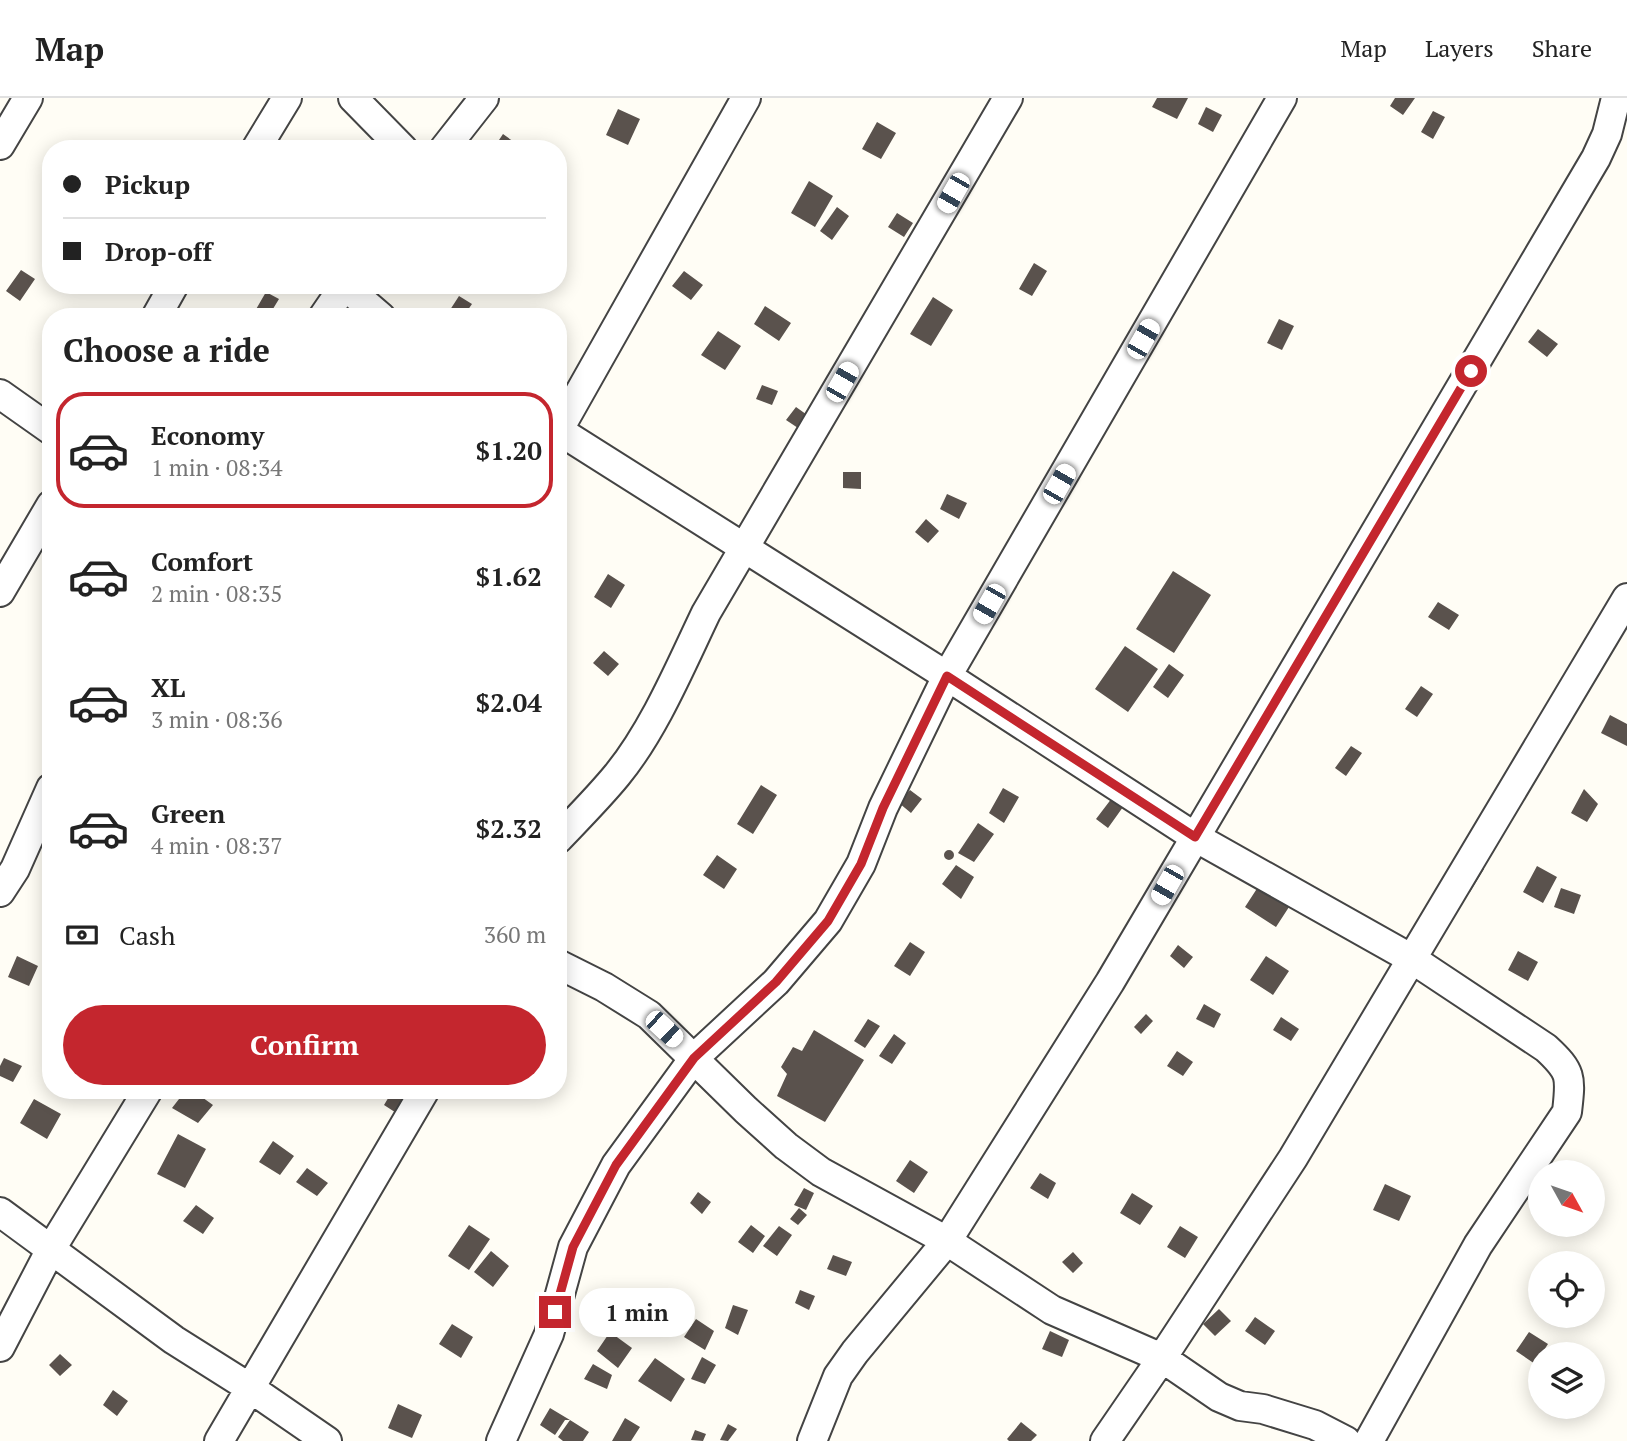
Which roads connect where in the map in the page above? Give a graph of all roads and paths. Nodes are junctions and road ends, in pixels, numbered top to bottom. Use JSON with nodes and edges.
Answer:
{"nodes":[{"id":1,"x":28,"y":98,"type":"edge"},
{"id":2,"x":287,"y":98,"type":"edge"},
{"id":3,"x":353,"y":98,"type":"edge"},
{"id":4,"x":484,"y":98,"type":"edge"},
{"id":5,"x":746,"y":98,"type":"edge"},
{"id":6,"x":1009,"y":98,"type":"edge"},
{"id":7,"x":1282,"y":98,"type":"edge"},
{"id":8,"x":1616,"y":98,"type":"edge"},
{"id":9,"x":261,"y":140,"type":"edge"},
{"id":10,"x":393,"y":140,"type":"edge"},
{"id":11,"x":451,"y":140,"type":"edge"},
{"id":12,"x":0,"y":145,"type":"edge"},
{"id":13,"x":355,"y":294,"type":"edge"},
{"id":14,"x":370,"y":308,"type":"edge"},
{"id":15,"x":0,"y":394,"type":"edge"},
{"id":16,"x":567,"y":415,"type":"edge"},
{"id":17,"x":42,"y":424,"type":"edge"},
{"id":18,"x":567,"y":437,"type":"edge"},
{"id":19,"x":42,"y":520,"type":"edge"},
{"id":20,"x":744,"y":548,"type":"junction"},
{"id":21,"x":0,"y":592,"type":"edge"},
{"id":22,"x":1627,"y":598,"type":"edge"},
{"id":23,"x":947,"y":676,"type":"junction"},
{"id":24,"x":42,"y":808,"type":"edge"},
{"id":25,"x":567,"y":829,"type":"edge"},
{"id":26,"x":1195,"y":837,"type":"junction"},
{"id":27,"x":0,"y":892,"type":"edge"},
{"id":28,"x":1412,"y":958,"type":"junction"},
{"id":29,"x":567,"y":968,"type":"edge"},
{"id":30,"x":694,"y":1058,"type":"junction"},
{"id":31,"x":143,"y":1099,"type":"edge"},
{"id":32,"x":420,"y":1099,"type":"edge"},
{"id":33,"x":0,"y":1212,"type":"edge"},
{"id":34,"x":947,"y":1241,"type":"junction"},
{"id":35,"x":51,"y":1250,"type":"junction"},
{"id":36,"x":0,"y":1348,"type":"edge"},
{"id":37,"x":1162,"y":1358,"type":"junction"},
{"id":38,"x":250,"y":1388,"type":"junction"},
{"id":39,"x":219,"y":1441,"type":"edge"},
{"id":40,"x":327,"y":1441,"type":"edge"},
{"id":41,"x":501,"y":1441,"type":"edge"},
{"id":42,"x":812,"y":1441,"type":"edge"},
{"id":43,"x":1104,"y":1441,"type":"edge"},
{"id":44,"x":1346,"y":1441,"type":"edge"},
{"id":45,"x":1369,"y":1441,"type":"edge"}],
"edges":[{"from":1,"to":12,"type":"street"},
{"from":2,"to":9,"type":"street"},
{"from":3,"to":10,"type":"street"},
{"from":4,"to":11,"type":"street"},
{"from":5,"to":16,"type":"street"},
{"from":6,"to":20,"type":"street"},
{"from":7,"to":23,"type":"street"},
{"from":8,"to":26,"type":"street"},
{"from":13,"to":14,"type":"street"},
{"from":15,"to":17,"type":"street"},
{"from":18,"to":20,"type":"street"},
{"from":19,"to":21,"type":"street"},
{"from":20,"to":23,"type":"street"},
{"from":20,"to":25,"type":"street"},
{"from":22,"to":28,"type":"street"},
{"from":23,"to":26,"type":"street"},
{"from":23,"to":30,"type":"street"},
{"from":24,"to":27,"type":"street"},
{"from":26,"to":28,"type":"street"},
{"from":26,"to":34,"type":"street"},
{"from":28,"to":37,"type":"street"},
{"from":28,"to":45,"type":"street"},
{"from":29,"to":30,"type":"street"},
{"from":30,"to":34,"type":"street"},
{"from":30,"to":41,"type":"street"},
{"from":31,"to":35,"type":"street"},
{"from":32,"to":38,"type":"street"},
{"from":33,"to":35,"type":"street"},
{"from":34,"to":37,"type":"street"},
{"from":34,"to":42,"type":"street"},
{"from":35,"to":36,"type":"street"},
{"from":35,"to":38,"type":"street"},
{"from":37,"to":43,"type":"street"},
{"from":37,"to":44,"type":"street"},
{"from":38,"to":39,"type":"street"},
{"from":38,"to":40,"type":"street"}]}
